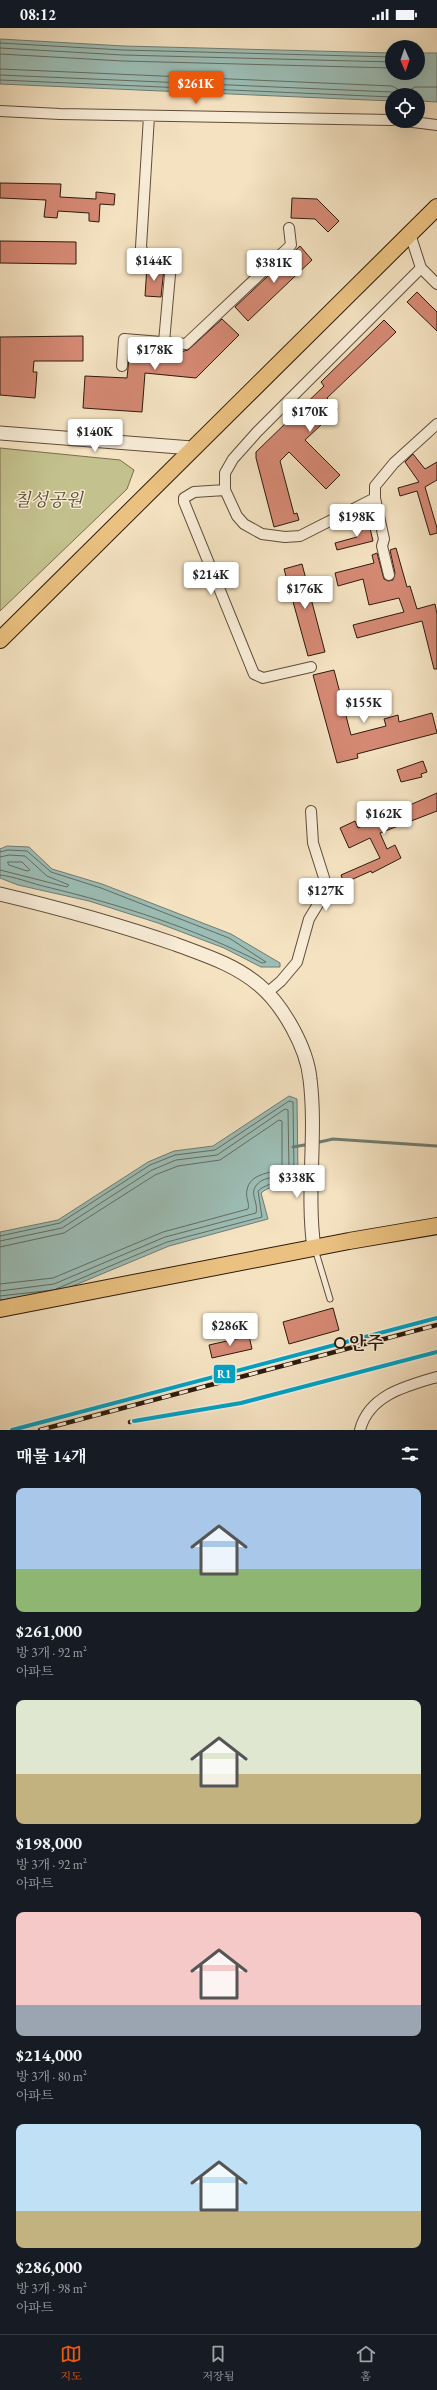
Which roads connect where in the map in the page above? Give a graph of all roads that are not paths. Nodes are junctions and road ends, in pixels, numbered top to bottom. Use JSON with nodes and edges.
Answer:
{"nodes":[{"id":1,"x":0,"y":111,"type":"edge"},
{"id":2,"x":149,"y":116,"type":"junction"},
{"id":3,"x":385,"y":120,"type":"edge"},
{"id":4,"x":425,"y":124,"type":"edge"},
{"id":5,"x":437,"y":125,"type":"edge"},
{"id":6,"x":437,"y":207,"type":"edge"},
{"id":7,"x":289,"y":228,"type":"dead end"},
{"id":8,"x":410,"y":234,"type":"junction"},
{"id":9,"x":421,"y":268,"type":"junction"},
{"id":10,"x":437,"y":284,"type":"edge"},
{"id":11,"x":164,"y":342,"type":"junction"},
{"id":12,"x":122,"y":366,"type":"dead end"},
{"id":13,"x":437,"y":424,"type":"edge"},
{"id":14,"x":0,"y":433,"type":"edge"},
{"id":15,"x":192,"y":448,"type":"junction"},
{"id":16,"x":225,"y":490,"type":"junction"},
{"id":17,"x":375,"y":498,"type":"junction"},
{"id":18,"x":389,"y":575,"type":"dead end"},
{"id":19,"x":0,"y":640,"type":"edge"},
{"id":20,"x":311,"y":667,"type":"dead end"},
{"id":21,"x":311,"y":811,"type":"dead end"},
{"id":22,"x":0,"y":894,"type":"edge"},
{"id":23,"x":267,"y":993,"type":"junction"},
{"id":24,"x":437,"y":1226,"type":"edge"},
{"id":25,"x":314,"y":1248,"type":"junction"},
{"id":26,"x":330,"y":1299,"type":"dead end"},
{"id":27,"x":0,"y":1309,"type":"edge"},
{"id":28,"x":437,"y":1377,"type":"edge"},
{"id":29,"x":360,"y":1430,"type":"edge"}],
"edges":[{"from":1,"to":2,"type":"street"},
{"from":2,"to":3,"type":"street"},
{"from":2,"to":11,"type":"street"},
{"from":4,"to":5,"type":"street"},
{"from":6,"to":8,"type":"main road"},
{"from":7,"to":11,"type":"street"},
{"from":8,"to":9,"type":"street"},
{"from":8,"to":15,"type":"main road"},
{"from":9,"to":10,"type":"street"},
{"from":9,"to":16,"type":"street"},
{"from":11,"to":12,"type":"street"},
{"from":13,"to":17,"type":"street"},
{"from":14,"to":15,"type":"street"},
{"from":15,"to":19,"type":"main road"},
{"from":16,"to":17,"type":"street"},
{"from":16,"to":20,"type":"street"},
{"from":17,"to":18,"type":"street"},
{"from":21,"to":23,"type":"street"},
{"from":22,"to":23,"type":"street"},
{"from":23,"to":25,"type":"street"},
{"from":24,"to":25,"type":"main road"},
{"from":25,"to":26,"type":"lane"},
{"from":25,"to":27,"type":"main road"},
{"from":28,"to":29,"type":"street"}]}
